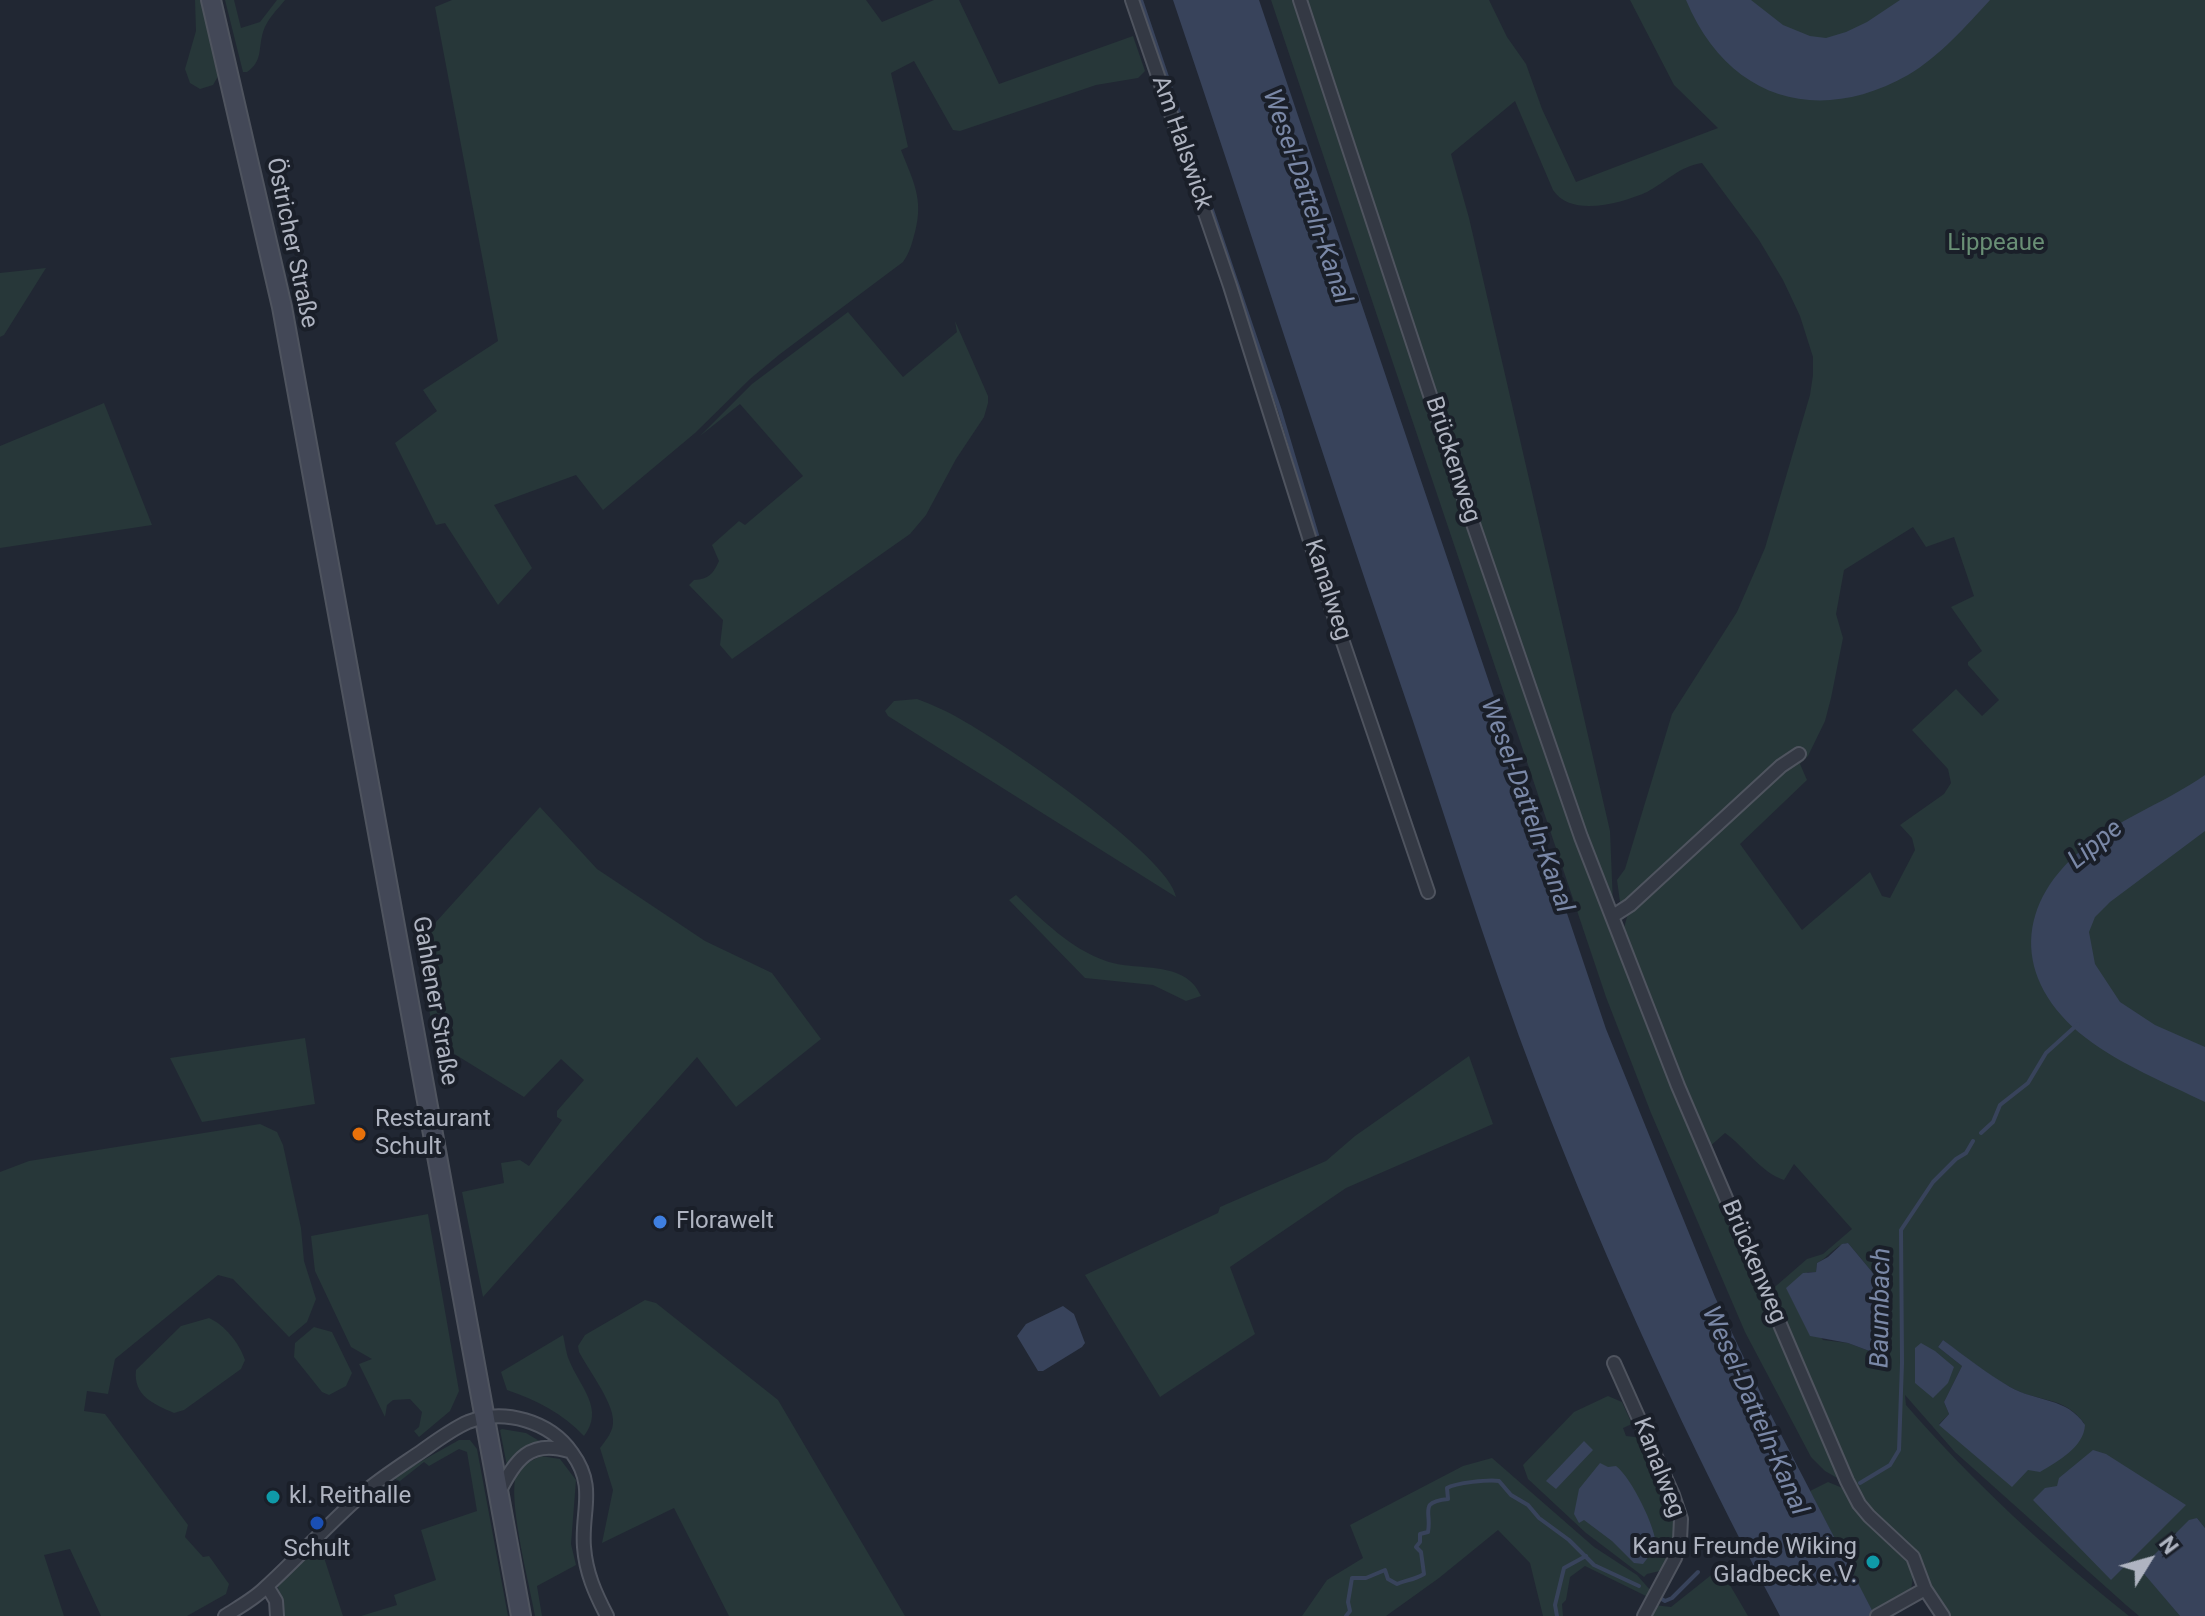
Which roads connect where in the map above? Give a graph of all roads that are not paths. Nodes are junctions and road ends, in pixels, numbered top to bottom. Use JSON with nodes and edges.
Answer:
{"nodes":[{"id":1,"x":211,"y":0,"type":"edge"},
{"id":2,"x":1132,"y":0,"type":"edge"},
{"id":3,"x":1300,"y":0,"type":"edge"},
{"id":4,"x":1230,"y":286,"type":"joint"},
{"id":5,"x":318,"y":498,"type":"joint"},
{"id":6,"x":1799,"y":754,"type":"dead end"},
{"id":7,"x":1428,"y":892,"type":"dead end"},
{"id":8,"x":1613,"y":916,"type":"junction"},
{"id":9,"x":1614,"y":1363,"type":"dead end"},
{"id":10,"x":487,"y":1418,"type":"junction"},
{"id":11,"x":572,"y":1451,"type":"junction"},
{"id":12,"x":499,"y":1492,"type":"junction"},
{"id":13,"x":267,"y":1586,"type":"junction"},
{"id":14,"x":1925,"y":1589,"type":"junction"},
{"id":15,"x":1879,"y":1615,"type":"edge"},
{"id":16,"x":225,"y":1616,"type":"edge"},
{"id":17,"x":277,"y":1616,"type":"edge"},
{"id":18,"x":521,"y":1616,"type":"edge"},
{"id":19,"x":607,"y":1616,"type":"edge"},
{"id":20,"x":1644,"y":1616,"type":"edge"},
{"id":21,"x":1943,"y":1616,"type":"edge"}],
"edges":[{"from":1,"to":5,"type":"main road","name":"Östricher Straße"},
{"from":2,"to":4,"type":"street","name":"Am Halswick"},
{"from":3,"to":8,"type":"street","name":"Brückenweg"},
{"from":4,"to":7,"type":"street","name":"Kanalweg"},
{"from":5,"to":10,"type":"main road","name":"Gahlener Straße"},
{"from":6,"to":8,"type":"street"},
{"from":8,"to":14,"type":"street","name":"Brückenweg"},
{"from":9,"to":20,"type":"street","name":"Kanalweg"},
{"from":10,"to":11,"type":"street"},
{"from":10,"to":12,"type":"main road","name":"Gahlener Straße"},
{"from":10,"to":13,"type":"street"},
{"from":11,"to":12,"type":"street"},
{"from":11,"to":19,"type":"street"},
{"from":12,"to":18,"type":"main road","name":"Gahlener Straße"},
{"from":13,"to":16,"type":"street"},
{"from":13,"to":17,"type":"street"},
{"from":14,"to":15,"type":"street"},
{"from":14,"to":21,"type":"street","name":"Brückenweg"}]}
